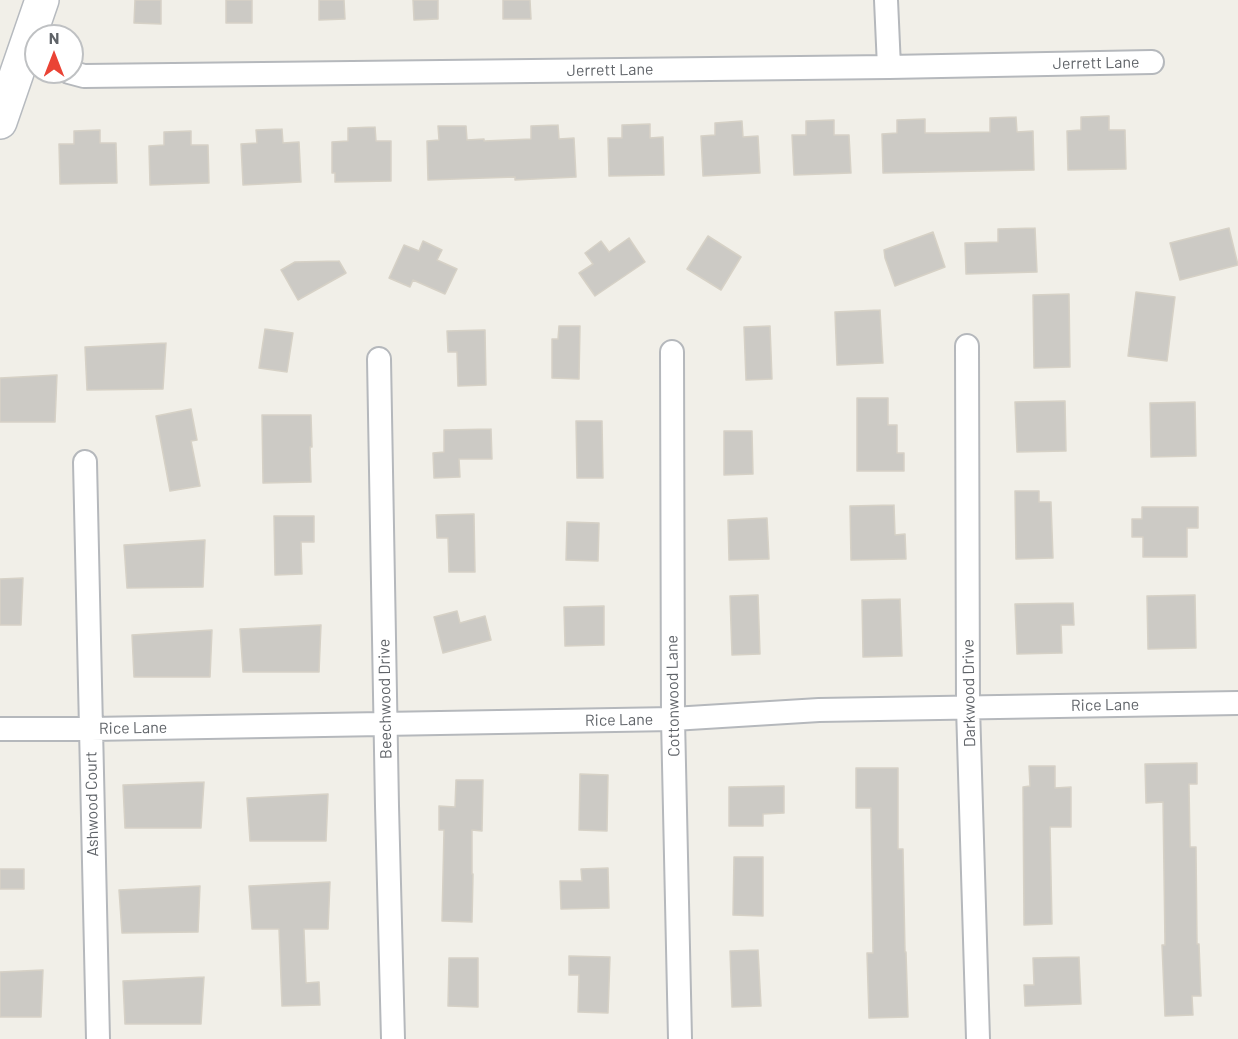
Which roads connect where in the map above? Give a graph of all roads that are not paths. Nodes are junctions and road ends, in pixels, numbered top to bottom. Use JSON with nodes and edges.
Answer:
{"nodes":[{"id":1,"x":42,"y":0,"type":"edge"},
{"id":2,"x":886,"y":0,"type":"edge"},
{"id":3,"x":37,"y":24,"type":"edge"},
{"id":4,"x":1152,"y":62,"type":"dead end"},
{"id":5,"x":889,"y":67,"type":"junction"},
{"id":6,"x":24,"y":72,"type":"edge"},
{"id":7,"x":84,"y":76,"type":"edge"},
{"id":8,"x":0,"y":122,"type":"edge"},
{"id":9,"x":967,"y":346,"type":"dead end"},
{"id":10,"x":672,"y":352,"type":"dead end"},
{"id":11,"x":379,"y":359,"type":"dead end"},
{"id":12,"x":85,"y":462,"type":"dead end"},
{"id":13,"x":1238,"y":703,"type":"edge"},
{"id":14,"x":968,"y":706,"type":"junction"},
{"id":15,"x":673,"y":719,"type":"junction"},
{"id":16,"x":386,"y":723,"type":"junction"},
{"id":17,"x":0,"y":729,"type":"edge"},
{"id":18,"x":90,"y":729,"type":"junction"},
{"id":19,"x":98,"y":1039,"type":"edge"},
{"id":20,"x":393,"y":1039,"type":"edge"},
{"id":21,"x":680,"y":1039,"type":"edge"},
{"id":22,"x":978,"y":1039,"type":"edge"}],
"edges":[{"from":1,"to":3,"type":"street"},
{"from":2,"to":5,"type":"street"},
{"from":4,"to":5,"type":"street","name":"Jerrett Lane"},
{"from":5,"to":7,"type":"street","name":"Jerrett Lane"},
{"from":6,"to":8,"type":"street"},
{"from":9,"to":14,"type":"street","name":"Darkwood Drive"},
{"from":10,"to":15,"type":"street","name":"Cottonwood Lane"},
{"from":11,"to":16,"type":"street","name":"Beechwood Drive"},
{"from":12,"to":18,"type":"street","name":"Ashwood Court"},
{"from":13,"to":14,"type":"street","name":"Rice Lane"},
{"from":14,"to":15,"type":"street","name":"Rice Lane"},
{"from":14,"to":22,"type":"street","name":"Darkwood Drive"},
{"from":15,"to":16,"type":"street","name":"Rice Lane"},
{"from":15,"to":21,"type":"street","name":"Cottonwood Lane"},
{"from":16,"to":18,"type":"street","name":"Rice Lane"},
{"from":16,"to":20,"type":"street","name":"Beechwood Drive"},
{"from":17,"to":18,"type":"street","name":"Rice Lane"},
{"from":18,"to":19,"type":"street","name":"Ashwood Court"}]}
